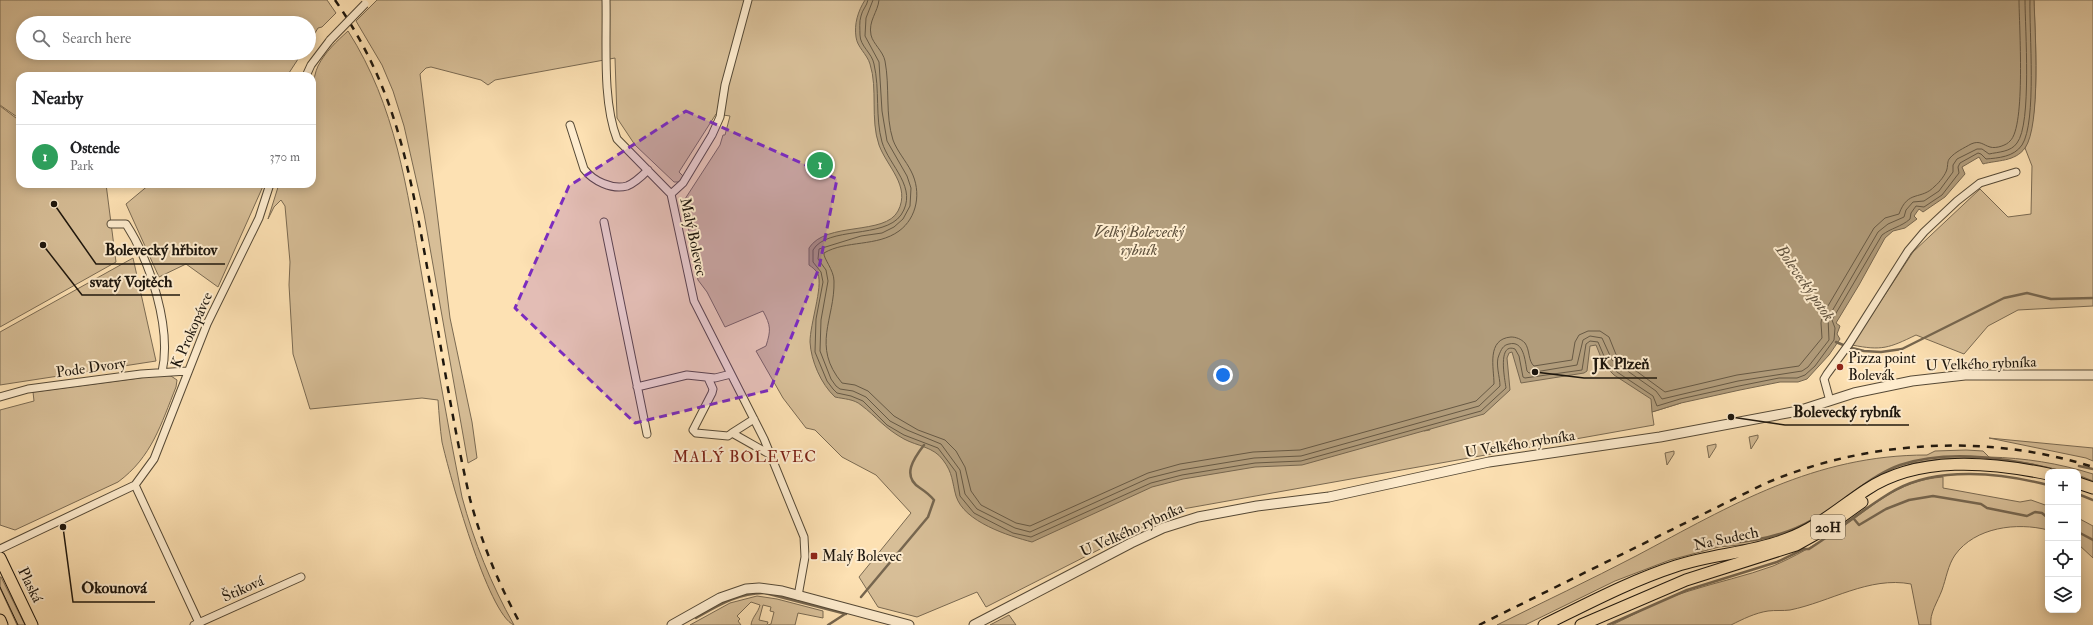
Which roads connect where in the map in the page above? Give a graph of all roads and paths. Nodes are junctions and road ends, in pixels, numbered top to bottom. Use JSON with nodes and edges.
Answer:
{"nodes":[{"id":1,"x":606,"y":0,"type":"edge"},
{"id":2,"x":748,"y":0,"type":"edge"},
{"id":3,"x":367,"y":2,"type":"edge"},
{"id":4,"x":316,"y":58,"type":"edge"},
{"id":5,"x":315,"y":60,"type":"edge"},
{"id":6,"x":308,"y":72,"type":"edge"},
{"id":7,"x":570,"y":125,"type":"dead end"},
{"id":8,"x":648,"y":170,"type":"junction"},
{"id":9,"x":2016,"y":172,"type":"dead end"},
{"id":10,"x":269,"y":188,"type":"edge"},
{"id":11,"x":671,"y":194,"type":"junction"},
{"id":12,"x":604,"y":222,"type":"dead end"},
{"id":13,"x":111,"y":224,"type":"dead end"},
{"id":14,"x":187,"y":371,"type":"junction"},
{"id":15,"x":162,"y":372,"type":"junction"},
{"id":16,"x":731,"y":374,"type":"junction"},
{"id":17,"x":2093,"y":375,"type":"edge"},
{"id":18,"x":708,"y":378,"type":"junction"},
{"id":19,"x":637,"y":387,"type":"junction"},
{"id":20,"x":0,"y":397,"type":"edge"},
{"id":21,"x":1829,"y":398,"type":"junction"},
{"id":22,"x":754,"y":419,"type":"junction"},
{"id":23,"x":732,"y":433,"type":"junction"},
{"id":24,"x":647,"y":434,"type":"dead end"},
{"id":25,"x":771,"y":455,"type":"junction"},
{"id":26,"x":1909,"y":471,"type":"junction"},
{"id":27,"x":2045,"y":474,"type":"edge"},
{"id":28,"x":2081,"y":484,"type":"edge"},
{"id":29,"x":135,"y":485,"type":"junction"},
{"id":30,"x":2093,"y":488,"type":"edge"},
{"id":31,"x":0,"y":550,"type":"edge"},
{"id":32,"x":0,"y":558,"type":"edge"},
{"id":33,"x":301,"y":577,"type":"dead end"},
{"id":34,"x":798,"y":596,"type":"junction"},
{"id":35,"x":0,"y":620,"type":"edge"},
{"id":36,"x":198,"y":624,"type":"edge"},
{"id":37,"x":2,"y":625,"type":"edge"},
{"id":38,"x":32,"y":625,"type":"edge"},
{"id":39,"x":672,"y":625,"type":"edge"},
{"id":40,"x":909,"y":625,"type":"edge"},
{"id":41,"x":974,"y":625,"type":"edge"},
{"id":42,"x":1544,"y":625,"type":"edge"},
{"id":43,"x":1581,"y":625,"type":"edge"}],
"edges":[{"from":1,"to":8,"type":"street","name":"Malý Bolevec"},
{"from":2,"to":11,"type":"street"},
{"from":3,"to":4,"type":"street","bridge":true},
{"from":5,"to":6,"type":"street","bridge":true},
{"from":7,"to":8,"type":"street"},
{"from":8,"to":11,"type":"street","name":"Malý Bolevec"},
{"from":9,"to":21,"type":"street"},
{"from":10,"to":14,"type":"street","name":"K Prokopávce"},
{"from":11,"to":16,"type":"street","name":"Malý Bolevec"},
{"from":12,"to":19,"type":"street"},
{"from":13,"to":15,"type":"street"},
{"from":14,"to":15,"type":"street","name":"Pode Dvory"},
{"from":14,"to":29,"type":"street","name":"K Prokopávce"},
{"from":15,"to":20,"type":"street","name":"Pode Dvory"},
{"from":16,"to":18,"type":"street"},
{"from":16,"to":22,"type":"street","name":"Malý Bolevec"},
{"from":17,"to":21,"type":"street","name":"U Velkého rybníka"},
{"from":18,"to":19,"type":"street"},
{"from":18,"to":23,"type":"street"},
{"from":19,"to":24,"type":"street"},
{"from":21,"to":41,"type":"street","name":"U Velkého rybníka"},
{"from":22,"to":23,"type":"street"},
{"from":22,"to":25,"type":"street","name":"Malý Bolevec"},
{"from":23,"to":25,"type":"street"},
{"from":25,"to":34,"type":"street","name":"Malý Bolevec"},
{"from":26,"to":27,"type":"main road","name":"Na Sudech","number":"20H"},
{"from":26,"to":42,"type":"main road","name":"Na Sudech","number":"20H"},
{"from":26,"to":43,"type":"main road","name":"Na Sudech","number":"20H"},
{"from":28,"to":30,"type":"main road"},
{"from":29,"to":31,"type":"street","name":"K Prokopávce"},
{"from":29,"to":36,"type":"street"},
{"from":32,"to":38,"type":"main road","name":"Plaská"},
{"from":33,"to":36,"type":"street","name":"Štiková"},
{"from":34,"to":39,"type":"street"},
{"from":34,"to":40,"type":"street"},
{"from":35,"to":37,"type":"main road"}]}
